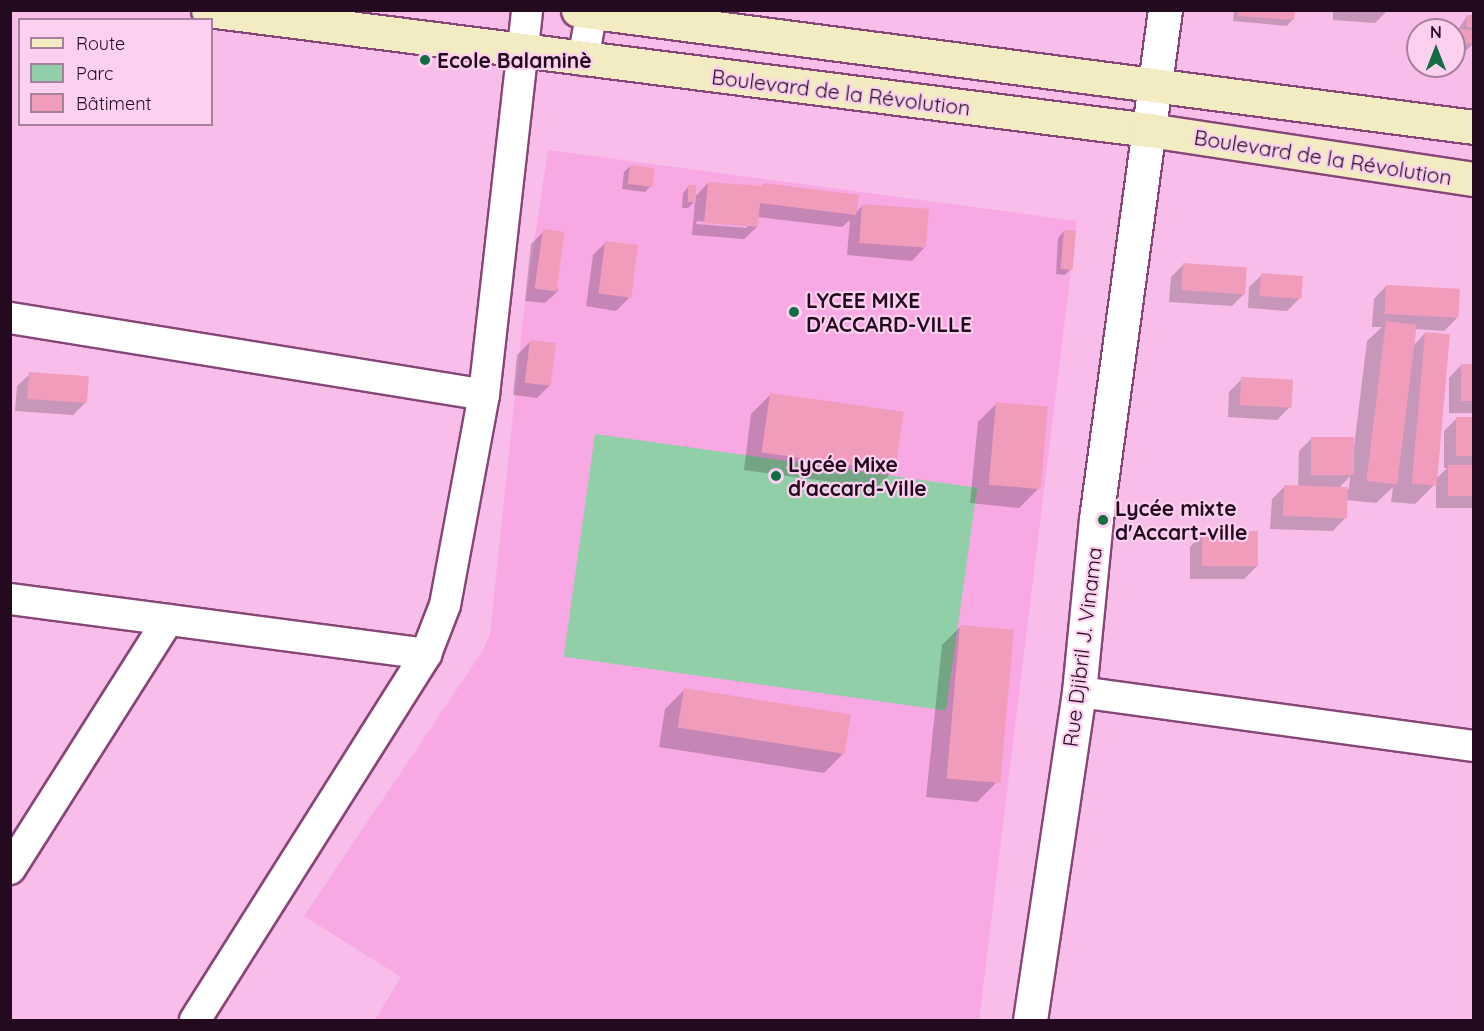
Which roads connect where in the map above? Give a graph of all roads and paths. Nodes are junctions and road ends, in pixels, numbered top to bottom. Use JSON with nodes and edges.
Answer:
{"nodes":[{"id":1,"x":208,"y":10,"type":"edge"},
{"id":2,"x":527,"y":10,"type":"edge"},
{"id":3,"x":1165,"y":10,"type":"edge"},
{"id":4,"x":588,"y":11,"type":"edge"},
{"id":5,"x":523,"y":53,"type":"junction"},
{"id":6,"x":583,"y":60,"type":"junction"},
{"id":7,"x":1154,"y":85,"type":"junction"},
{"id":8,"x":1473,"y":127,"type":"edge"},
{"id":9,"x":1149,"y":130,"type":"junction"},
{"id":10,"x":1473,"y":179,"type":"edge"},
{"id":11,"x":10,"y":318,"type":"edge"},
{"id":12,"x":484,"y":395,"type":"junction"},
{"id":13,"x":10,"y":599,"type":"edge"},
{"id":14,"x":168,"y":620,"type":"junction"},
{"id":15,"x":426,"y":654,"type":"junction"},
{"id":16,"x":1079,"y":692,"type":"junction"},
{"id":17,"x":1473,"y":746,"type":"edge"},
{"id":18,"x":10,"y":869,"type":"edge"},
{"id":19,"x":195,"y":1020,"type":"edge"},
{"id":20,"x":1030,"y":1020,"type":"edge"}],
"edges":[{"from":1,"to":5,"type":"main road","name":"Boulevard de la Révolution"},
{"from":2,"to":5,"type":"street"},
{"from":3,"to":7,"type":"street","name":"Rue Djibril J. Vinama"},
{"from":4,"to":6,"type":"street"},
{"from":4,"to":7,"type":"main road"},
{"from":5,"to":6,"type":"main road","name":"Boulevard de la Révolution"},
{"from":5,"to":12,"type":"street"},
{"from":6,"to":9,"type":"main road","name":"Boulevard de la Révolution"},
{"from":7,"to":8,"type":"main road"},
{"from":7,"to":9,"type":"street","name":"Rue Djibril J. Vinama"},
{"from":9,"to":10,"type":"main road","name":"Boulevard de la Révolution"},
{"from":9,"to":16,"type":"street","name":"Rue Djibril J. Vinama"},
{"from":11,"to":12,"type":"street"},
{"from":12,"to":15,"type":"street"},
{"from":13,"to":14,"type":"street"},
{"from":14,"to":15,"type":"street"},
{"from":14,"to":18,"type":"street"},
{"from":15,"to":19,"type":"street"},
{"from":16,"to":17,"type":"street"},
{"from":16,"to":20,"type":"street","name":"Rue Djibril J. Vinama"}]}
